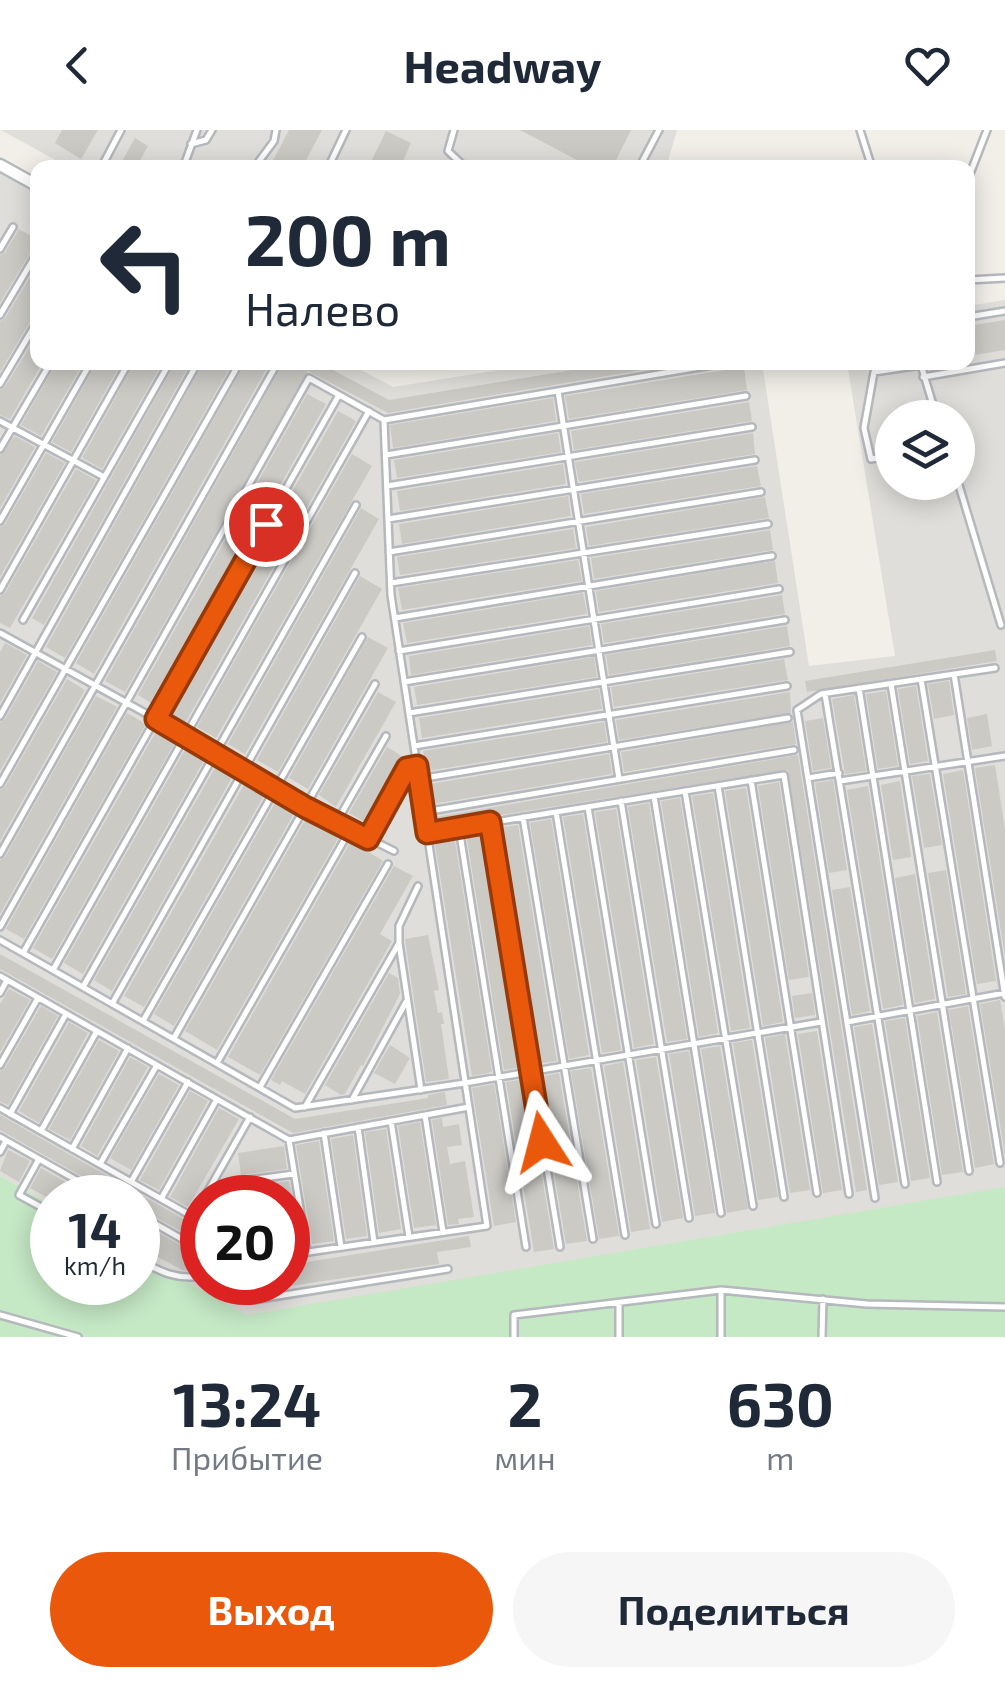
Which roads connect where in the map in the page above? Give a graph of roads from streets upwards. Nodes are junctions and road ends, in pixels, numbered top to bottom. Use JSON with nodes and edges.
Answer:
{"nodes":[{"id":1,"x":0,"y":165,"type":"edge"},
{"id":2,"x":30,"y":182,"type":"edge"}],
"edges":[{"from":1,"to":2,"type":"street"}]}
